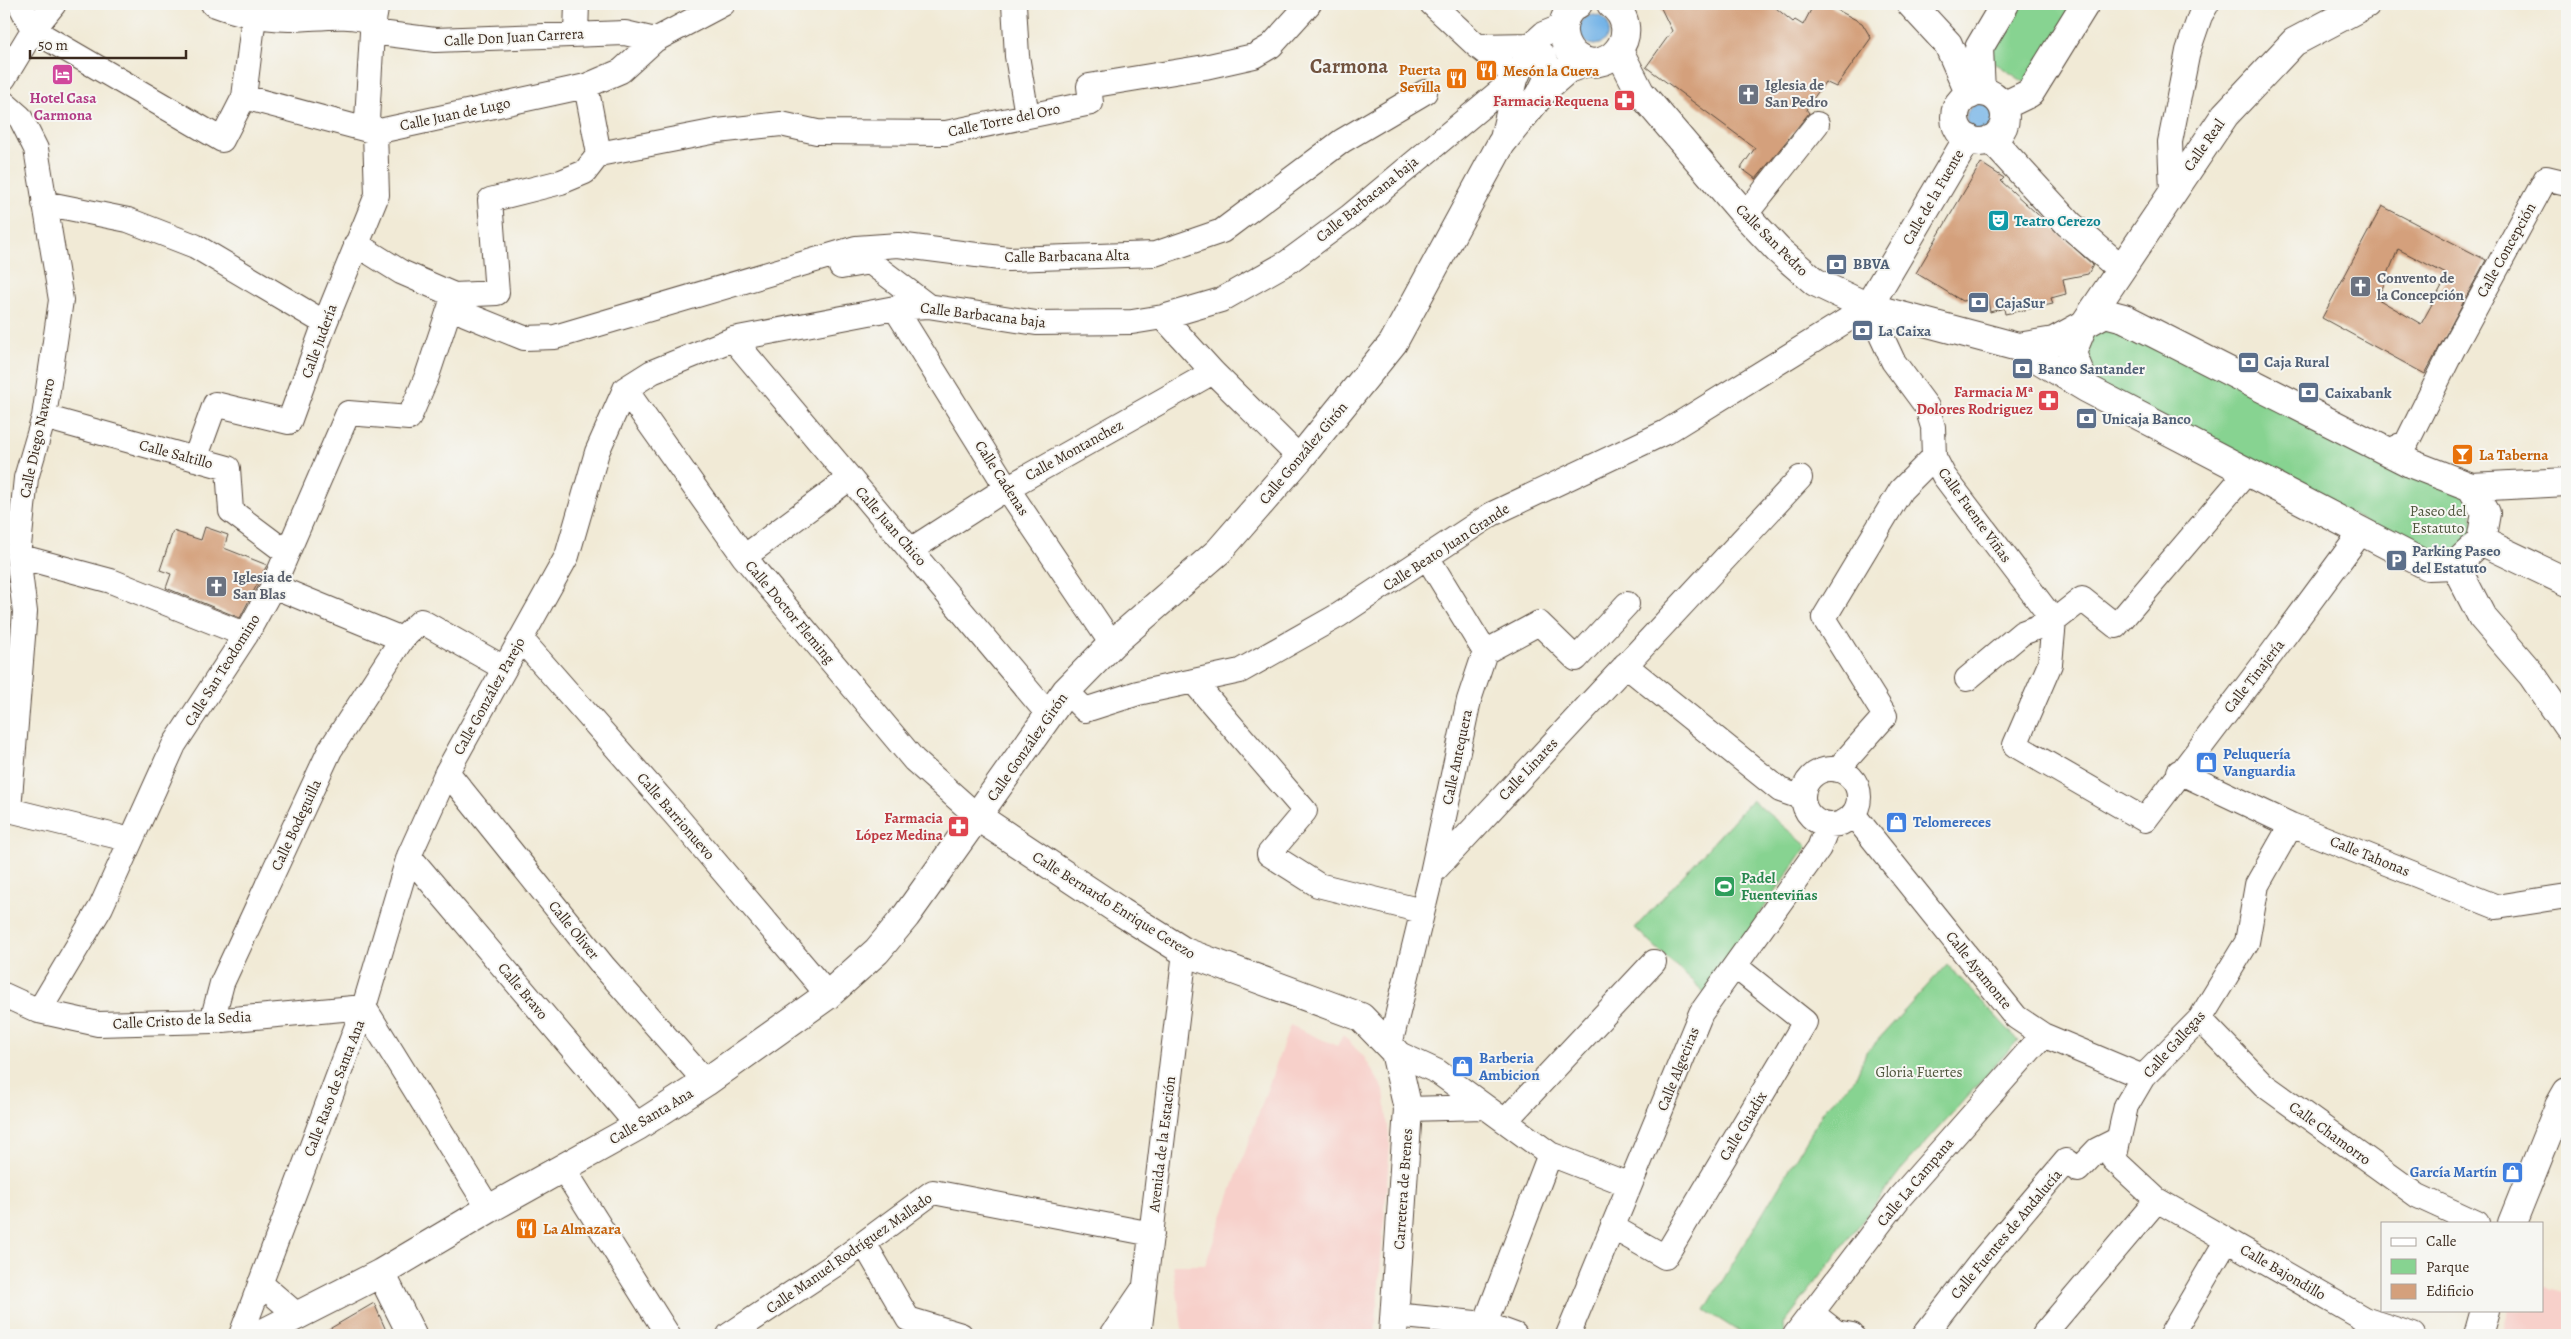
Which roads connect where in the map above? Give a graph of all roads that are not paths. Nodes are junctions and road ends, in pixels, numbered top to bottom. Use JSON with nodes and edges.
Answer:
{"nodes":[{"id":1,"x":20,"y":4,"type":"edge"},
{"id":2,"x":54,"y":4,"type":"edge"},
{"id":3,"x":576,"y":4,"type":"edge"},
{"id":4,"x":723,"y":4,"type":"edge"},
{"id":5,"x":1014,"y":4,"type":"edge"},
{"id":6,"x":1309,"y":4,"type":"edge"},
{"id":7,"x":1432,"y":4,"type":"edge"},
{"id":8,"x":1578,"y":4,"type":"edge"},
{"id":9,"x":1910,"y":4,"type":"edge"},
{"id":10,"x":2005,"y":4,"type":"edge"},
{"id":11,"x":2085,"y":4,"type":"edge"},
{"id":12,"x":2207,"y":4,"type":"edge"},
{"id":13,"x":2366,"y":4,"type":"edge"},
{"id":14,"x":1618,"y":6,"type":"edge"},
{"id":15,"x":232,"y":9,"type":"edge"},
{"id":16,"x":374,"y":19,"type":"edge"},
{"id":17,"x":1563,"y":26,"type":"junction"},
{"id":18,"x":33,"y":30,"type":"junction"},
{"id":19,"x":576,"y":33,"type":"junction"},
{"id":20,"x":655,"y":40,"type":"junction"},
{"id":21,"x":1531,"y":45,"type":"junction"},
{"id":22,"x":1477,"y":46,"type":"junction"},
{"id":23,"x":1619,"y":51,"type":"junction"},
{"id":24,"x":1587,"y":62,"type":"junction"},
{"id":25,"x":1516,"y":77,"type":"junction"},
{"id":26,"x":4,"y":78,"type":"edge"},
{"id":27,"x":586,"y":86,"type":"junction"},
{"id":28,"x":1424,"y":92,"type":"dead end"},
{"id":29,"x":244,"y":97,"type":"junction"},
{"id":30,"x":1984,"y":98,"type":"junction"},
{"id":31,"x":4,"y":103,"type":"edge"},
{"id":32,"x":1532,"y":104,"type":"junction"},
{"id":33,"x":1027,"y":114,"type":"junction"},
{"id":34,"x":1817,"y":124,"type":"dead end"},
{"id":35,"x":375,"y":132,"type":"junction"},
{"id":36,"x":1979,"y":139,"type":"junction"},
{"id":37,"x":1501,"y":144,"type":"junction"},
{"id":38,"x":599,"y":154,"type":"junction"},
{"id":39,"x":2567,"y":183,"type":"edge"},
{"id":40,"x":2172,"y":191,"type":"junction"},
{"id":41,"x":44,"y":203,"type":"junction"},
{"id":42,"x":1745,"y":215,"type":"junction"},
{"id":43,"x":356,"y":244,"type":"junction"},
{"id":44,"x":2120,"y":268,"type":"junction"},
{"id":45,"x":454,"y":295,"type":"junction"},
{"id":46,"x":672,"y":303,"type":"junction"},
{"id":47,"x":928,"y":306,"type":"junction"},
{"id":48,"x":1868,"y":307,"type":"junction"},
{"id":49,"x":895,"y":308,"type":"junction"},
{"id":50,"x":1163,"y":317,"type":"junction"},
{"id":51,"x":325,"y":323,"type":"junction"},
{"id":52,"x":2083,"y":326,"type":"junction"},
{"id":53,"x":734,"y":339,"type":"junction"},
{"id":54,"x":2018,"y":347,"type":"junction"},
{"id":55,"x":1213,"y":372,"type":"junction"},
{"id":56,"x":2086,"y":388,"type":"junction"},
{"id":57,"x":625,"y":389,"type":"junction"},
{"id":58,"x":44,"y":417,"type":"junction"},
{"id":59,"x":2394,"y":448,"type":"junction"},
{"id":60,"x":1934,"y":457,"type":"junction"},
{"id":61,"x":1300,"y":458,"type":"junction"},
{"id":62,"x":195,"y":459,"type":"junction"},
{"id":63,"x":2247,"y":472,"type":"junction"},
{"id":64,"x":850,"y":478,"type":"junction"},
{"id":65,"x":1800,"y":478,"type":"dead end"},
{"id":66,"x":2558,"y":482,"type":"edge"},
{"id":67,"x":2471,"y":487,"type":"junction"},
{"id":68,"x":1007,"y":488,"type":"junction"},
{"id":69,"x":2486,"y":513,"type":"junction"},
{"id":70,"x":2362,"y":531,"type":"junction"},
{"id":71,"x":2481,"y":542,"type":"junction"},
{"id":72,"x":912,"y":549,"type":"junction"},
{"id":73,"x":287,"y":553,"type":"junction"},
{"id":74,"x":18,"y":556,"type":"junction"},
{"id":75,"x":744,"y":557,"type":"junction"},
{"id":76,"x":1427,"y":557,"type":"junction"},
{"id":77,"x":2456,"y":565,"type":"junction"},
{"id":78,"x":2567,"y":582,"type":"edge"},
{"id":79,"x":13,"y":584,"type":"edge"},
{"id":80,"x":273,"y":586,"type":"junction"},
{"id":81,"x":1627,"y":604,"type":"dead end"},
{"id":82,"x":2054,"y":621,"type":"junction"},
{"id":83,"x":246,"y":636,"type":"junction"},
{"id":84,"x":402,"y":639,"type":"junction"},
{"id":85,"x":521,"y":639,"type":"junction"},
{"id":86,"x":1112,"y":644,"type":"junction"},
{"id":87,"x":1485,"y":652,"type":"junction"},
{"id":88,"x":1624,"y":665,"type":"junction"},
{"id":89,"x":504,"y":668,"type":"junction"},
{"id":90,"x":1967,"y":679,"type":"dead end"},
{"id":91,"x":1193,"y":681,"type":"junction"},
{"id":92,"x":1066,"y":691,"type":"junction"},
{"id":93,"x":1048,"y":714,"type":"junction"},
{"id":94,"x":2567,"y":726,"type":"edge"},
{"id":95,"x":1837,"y":770,"type":"junction"},
{"id":96,"x":447,"y":772,"type":"junction"},
{"id":97,"x":2179,"y":772,"type":"junction"},
{"id":98,"x":1803,"y":798,"type":"junction"},
{"id":99,"x":1853,"y":814,"type":"junction"},
{"id":100,"x":978,"y":816,"type":"junction"},
{"id":101,"x":1828,"y":825,"type":"junction"},
{"id":102,"x":2291,"y":825,"type":"junction"},
{"id":103,"x":131,"y":840,"type":"junction"},
{"id":104,"x":409,"y":856,"type":"junction"},
{"id":105,"x":1432,"y":873,"type":"junction"},
{"id":106,"x":2567,"y":896,"type":"edge"},
{"id":107,"x":1422,"y":911,"type":"junction"},
{"id":108,"x":1185,"y":952,"type":"junction"},
{"id":109,"x":1654,"y":962,"type":"dead end"},
{"id":110,"x":1735,"y":966,"type":"junction"},
{"id":111,"x":4,"y":995,"type":"edge"},
{"id":112,"x":828,"y":995,"type":"junction"},
{"id":113,"x":364,"y":1007,"type":"junction"},
{"id":114,"x":39,"y":1011,"type":"junction"},
{"id":115,"x":2200,"y":1019,"type":"junction"},
{"id":116,"x":212,"y":1021,"type":"junction"},
{"id":117,"x":2043,"y":1035,"type":"junction"},
{"id":118,"x":1392,"y":1048,"type":"junction"},
{"id":119,"x":2143,"y":1077,"type":"junction"},
{"id":120,"x":706,"y":1082,"type":"junction"},
{"id":121,"x":2567,"y":1092,"type":"edge"},
{"id":122,"x":1483,"y":1106,"type":"junction"},
{"id":123,"x":1408,"y":1110,"type":"junction"},
{"id":124,"x":1506,"y":1121,"type":"junction"},
{"id":125,"x":638,"y":1126,"type":"junction"},
{"id":126,"x":2117,"y":1140,"type":"junction"},
{"id":127,"x":1550,"y":1154,"type":"junction"},
{"id":128,"x":563,"y":1168,"type":"junction"},
{"id":129,"x":1630,"y":1185,"type":"junction"},
{"id":130,"x":2157,"y":1200,"type":"junction"},
{"id":131,"x":489,"y":1209,"type":"junction"},
{"id":132,"x":2475,"y":1222,"type":"edge"},
{"id":133,"x":2512,"y":1222,"type":"edge"},
{"id":134,"x":1614,"y":1228,"type":"junction"},
{"id":135,"x":1152,"y":1234,"type":"junction"},
{"id":136,"x":2227,"y":1240,"type":"junction"},
{"id":137,"x":864,"y":1243,"type":"junction"},
{"id":138,"x":381,"y":1273,"type":"junction"},
{"id":139,"x":260,"y":1283,"type":"junction"},
{"id":140,"x":1145,"y":1286,"type":"junction"},
{"id":141,"x":2485,"y":1312,"type":"edge"},
{"id":142,"x":1813,"y":1314,"type":"junction"},
{"id":143,"x":298,"y":1316,"type":"junction"},
{"id":144,"x":1485,"y":1324,"type":"junction"},
{"id":145,"x":1394,"y":1325,"type":"edge"},
{"id":146,"x":2361,"y":1327,"type":"edge"},
{"id":147,"x":241,"y":1335,"type":"edge"},
{"id":148,"x":259,"y":1335,"type":"edge"},
{"id":149,"x":412,"y":1335,"type":"edge"},
{"id":150,"x":668,"y":1335,"type":"edge"},
{"id":151,"x":729,"y":1335,"type":"edge"},
{"id":152,"x":961,"y":1335,"type":"edge"},
{"id":153,"x":1112,"y":1335,"type":"edge"},
{"id":154,"x":1140,"y":1335,"type":"edge"},
{"id":155,"x":1515,"y":1335,"type":"edge"},
{"id":156,"x":1568,"y":1335,"type":"edge"},
{"id":157,"x":1795,"y":1335,"type":"edge"},
{"id":158,"x":1852,"y":1335,"type":"edge"},
{"id":159,"x":1924,"y":1335,"type":"edge"},
{"id":160,"x":2043,"y":1335,"type":"edge"},
{"id":161,"x":2171,"y":1335,"type":"edge"},
{"id":162,"x":2413,"y":1335,"type":"edge"},
{"id":163,"x":2478,"y":1335,"type":"edge"}],
"edges":[{"from":1,"to":18,"type":"street"},
{"from":2,"to":18,"type":"street"},
{"from":3,"to":19,"type":"street"},
{"from":4,"to":20,"type":"street","name":"Calle Juan de Lugo"},
{"from":5,"to":33,"type":"street"},
{"from":6,"to":33,"type":"street","name":"Calle Torre del Oro"},
{"from":7,"to":22,"type":"street"},
{"from":8,"to":17,"type":"street"},
{"from":9,"to":30,"type":"street"},
{"from":10,"to":30,"type":"street"},
{"from":11,"to":30,"type":"street"},
{"from":12,"to":40,"type":"street"},
{"from":13,"to":40,"type":"street","name":"Calle Real"},
{"from":14,"to":23,"type":"street"},
{"from":15,"to":16,"type":"street","name":"Calle Don Juan Carrera"},
{"from":15,"to":29,"type":"street"},
{"from":16,"to":19,"type":"street","name":"Calle Don Juan Carrera"},
{"from":16,"to":35,"type":"street","name":"Calle Judería"},
{"from":17,"to":21,"type":"street"},
{"from":17,"to":24,"type":"street"},
{"from":18,"to":26,"type":"street"},
{"from":18,"to":29,"type":"street"},
{"from":19,"to":20,"type":"street","name":"Calle Don Juan Carrera"},
{"from":20,"to":27,"type":"street","name":"Calle Juan de Lugo"},
{"from":21,"to":22,"type":"street"},
{"from":21,"to":25,"type":"street"},
{"from":21,"to":32,"type":"street"},
{"from":22,"to":25,"type":"street"},
{"from":23,"to":24,"type":"street","name":"Calle González Girón"},
{"from":23,"to":42,"type":"street","name":"Calle San Pedro"},
{"from":24,"to":32,"type":"street","name":"Calle González Girón"},
{"from":25,"to":37,"type":"street"},
{"from":25,"to":50,"type":"street","name":"Calle Barbacana baja"},
{"from":27,"to":35,"type":"street","name":"Calle Juan de Lugo"},
{"from":27,"to":38,"type":"street"},
{"from":28,"to":46,"type":"street","name":"Calle Barbacana Alta"},
{"from":29,"to":35,"type":"street","name":"Calle Juan de Lugo"},
{"from":30,"to":36,"type":"street"},
{"from":30,"to":36,"type":"street"},
{"from":31,"to":41,"type":"street","name":"Calle Diego Navarro"},
{"from":32,"to":37,"type":"street","name":"Calle González Girón"},
{"from":33,"to":38,"type":"street","name":"Calle Torre del Oro"},
{"from":34,"to":42,"type":"street"},
{"from":35,"to":43,"type":"street","name":"Calle Judería"},
{"from":36,"to":44,"type":"street"},
{"from":36,"to":48,"type":"street","name":"Calle de la Fuente"},
{"from":37,"to":61,"type":"street","name":"Calle González Girón"},
{"from":38,"to":45,"type":"street"},
{"from":39,"to":59,"type":"street","name":"Calle Concepción"},
{"from":40,"to":44,"type":"street","name":"Calle Real"},
{"from":41,"to":51,"type":"street"},
{"from":41,"to":58,"type":"street","name":"Calle Diego Navarro"},
{"from":42,"to":48,"type":"street","name":"Calle San Pedro"},
{"from":43,"to":45,"type":"street"},
{"from":43,"to":51,"type":"street","name":"Calle Judería"},
{"from":44,"to":52,"type":"street","name":"Calle Real"},
{"from":45,"to":46,"type":"street","name":"Calle Barbacana Alta"},
{"from":45,"to":73,"type":"street","name":"Calle San Teodomino"},
{"from":46,"to":47,"type":"street","name":"Calle Barbacana Alta"},
{"from":47,"to":49,"type":"street","name":"Calle Barbacana baja"},
{"from":47,"to":50,"type":"street","name":"Calle Barbacana baja"},
{"from":48,"to":54,"type":"street","name":"Calle San Pedro"},
{"from":48,"to":60,"type":"street"},
{"from":48,"to":76,"type":"street","name":"Calle Beato Juan Grande"},
{"from":49,"to":53,"type":"street","name":"Calle Barbacana baja"},
{"from":49,"to":68,"type":"street","name":"Calle Cadenas"},
{"from":50,"to":55,"type":"street"},
{"from":51,"to":62,"type":"street","name":"Calle Judería"},
{"from":52,"to":54,"type":"street"},
{"from":52,"to":56,"type":"street"},
{"from":52,"to":59,"type":"street"},
{"from":53,"to":57,"type":"street","name":"Calle Barbacana baja"},
{"from":53,"to":64,"type":"street","name":"Calle Juan Chico"},
{"from":54,"to":56,"type":"street"},
{"from":55,"to":61,"type":"street"},
{"from":55,"to":68,"type":"street","name":"Calle Montanchez"},
{"from":56,"to":63,"type":"street"},
{"from":57,"to":75,"type":"street","name":"Calle Doctor Fleming"},
{"from":57,"to":85,"type":"street","name":"Calle González Parejo"},
{"from":58,"to":62,"type":"street","name":"Calle Saltillo"},
{"from":58,"to":74,"type":"street","name":"Calle Diego Navarro"},
{"from":59,"to":67,"type":"street"},
{"from":60,"to":82,"type":"street","name":"Calle Fuente Viñas"},
{"from":60,"to":95,"type":"street","name":"Calle Fuente Viñas"},
{"from":61,"to":86,"type":"street","name":"Calle González Girón"},
{"from":62,"to":73,"type":"street","name":"Calle Saltillo"},
{"from":63,"to":70,"type":"street"},
{"from":63,"to":82,"type":"street"},
{"from":64,"to":72,"type":"street","name":"Calle Juan Chico"},
{"from":64,"to":75,"type":"street"},
{"from":65,"to":88,"type":"street","name":"Calle Linares"},
{"from":66,"to":67,"type":"street"},
{"from":66,"to":69,"type":"street"},
{"from":67,"to":69,"type":"street"},
{"from":68,"to":72,"type":"street","name":"Calle Montanchez"},
{"from":68,"to":86,"type":"street","name":"Calle Cadenas"},
{"from":69,"to":71,"type":"street"},
{"from":70,"to":77,"type":"street"},
{"from":70,"to":97,"type":"street","name":"Calle Tinajería"},
{"from":71,"to":77,"type":"street"},
{"from":71,"to":78,"type":"street"},
{"from":72,"to":93,"type":"street","name":"Calle Juan Chico"},
{"from":73,"to":80,"type":"street","name":"Calle San Teodomino"},
{"from":74,"to":79,"type":"street","name":"Calle Diego Navarro"},
{"from":74,"to":83,"type":"street"},
{"from":75,"to":100,"type":"street","name":"Calle Doctor Fleming"},
{"from":76,"to":87,"type":"street"},
{"from":76,"to":91,"type":"street","name":"Calle Beato Juan Grande"},
{"from":77,"to":94,"type":"street"},
{"from":79,"to":103,"type":"street","name":"Calle Diego Navarro"},
{"from":80,"to":83,"type":"street","name":"Calle San Teodomino"},
{"from":80,"to":84,"type":"street"},
{"from":81,"to":87,"type":"street"},
{"from":82,"to":90,"type":"street"},
{"from":82,"to":97,"type":"street","name":"Calle Tinajería"},
{"from":83,"to":103,"type":"street","name":"Calle San Teodomino"},
{"from":84,"to":89,"type":"street","name":"Calle Bodeguilla"},
{"from":84,"to":116,"type":"street","name":"Calle Bodeguilla"},
{"from":85,"to":89,"type":"street","name":"Calle González Parejo"},
{"from":85,"to":112,"type":"street","name":"Calle Barrionuevo"},
{"from":86,"to":92,"type":"street","name":"Calle González Girón"},
{"from":87,"to":105,"type":"street","name":"Calle Antequera"},
{"from":88,"to":98,"type":"street"},
{"from":88,"to":105,"type":"street","name":"Calle Linares"},
{"from":89,"to":96,"type":"street","name":"Calle González Parejo"},
{"from":91,"to":92,"type":"street","name":"Calle Beato Juan Grande"},
{"from":91,"to":107,"type":"street"},
{"from":92,"to":93,"type":"street","name":"Calle González Girón"},
{"from":93,"to":100,"type":"street","name":"Calle González Girón"},
{"from":95,"to":98,"type":"street"},
{"from":95,"to":99,"type":"street"},
{"from":96,"to":104,"type":"street","name":"Calle González Parejo"},
{"from":96,"to":120,"type":"street","name":"Calle Oliver"},
{"from":97,"to":102,"type":"street","name":"Calle Tahonas"},
{"from":98,"to":101,"type":"street"},
{"from":99,"to":101,"type":"street"},
{"from":99,"to":117,"type":"street","name":"Calle Ayamonte"},
{"from":100,"to":108,"type":"street","name":"Calle Bernardo Enrique Cerezo"},
{"from":100,"to":112,"type":"street","name":"Calle Santa Ana"},
{"from":101,"to":110,"type":"street","name":"Calle Algeciras"},
{"from":102,"to":106,"type":"street","name":"Calle Tahonas"},
{"from":102,"to":115,"type":"street","name":"Calle Gallegas"},
{"from":103,"to":114,"type":"street","name":"Calle San Teodomino"},
{"from":104,"to":113,"type":"street","name":"Calle González Parejo"},
{"from":104,"to":125,"type":"street","name":"Calle Bravo"},
{"from":105,"to":107,"type":"street","name":"Calle Antequera"},
{"from":107,"to":118,"type":"street","name":"Calle Antequera"},
{"from":108,"to":118,"type":"street","name":"Calle Bernardo Enrique Cerezo"},
{"from":108,"to":135,"type":"street","name":"Avenida de la Estación"},
{"from":109,"to":124,"type":"street"},
{"from":110,"to":129,"type":"street","name":"Calle Algeciras"},
{"from":110,"to":134,"type":"street","name":"Calle Guadix"},
{"from":111,"to":114,"type":"street","name":"Calle Cristo de la Sedia"},
{"from":112,"to":120,"type":"street","name":"Calle Santa Ana"},
{"from":113,"to":116,"type":"street","name":"Calle Cristo de la Sedia"},
{"from":113,"to":131,"type":"street","name":"Calle Raso de Santa Ana"},
{"from":113,"to":139,"type":"street","name":"Calle Raso de Santa Ana"},
{"from":114,"to":116,"type":"street","name":"Calle Cristo de la Sedia"},
{"from":115,"to":119,"type":"street","name":"Calle Gallegas"},
{"from":115,"to":132,"type":"street","name":"Calle Chamorro"},
{"from":117,"to":119,"type":"street","name":"Calle Ayamonte"},
{"from":117,"to":142,"type":"street","name":"Calle La Campana"},
{"from":118,"to":122,"type":"street"},
{"from":118,"to":123,"type":"street","name":"Carretera de Brenes"},
{"from":119,"to":126,"type":"street","name":"Calle Gallegas"},
{"from":120,"to":125,"type":"street","name":"Calle Santa Ana"},
{"from":121,"to":133,"type":"street"},
{"from":122,"to":123,"type":"street"},
{"from":122,"to":124,"type":"street"},
{"from":123,"to":145,"type":"street","name":"Carretera de Brenes"},
{"from":124,"to":127,"type":"street"},
{"from":125,"to":128,"type":"street","name":"Calle Santa Ana"},
{"from":126,"to":130,"type":"street","name":"Calle Gallegas"},
{"from":126,"to":159,"type":"street","name":"Calle Fuentes de Andalucía"},
{"from":127,"to":129,"type":"street"},
{"from":127,"to":144,"type":"street"},
{"from":128,"to":131,"type":"street","name":"Calle Santa Ana"},
{"from":128,"to":150,"type":"street"},
{"from":129,"to":134,"type":"street","name":"Calle Algeciras"},
{"from":130,"to":136,"type":"street","name":"Calle Bajondillo"},
{"from":130,"to":160,"type":"street"},
{"from":131,"to":138,"type":"street","name":"Calle Santa Ana"},
{"from":134,"to":156,"type":"street","name":"Calle Algeciras"},
{"from":135,"to":137,"type":"street","name":"Calle Manuel Rodríguez Mallado"},
{"from":135,"to":140,"type":"street","name":"Avenida de la Estación"},
{"from":136,"to":146,"type":"street","name":"Calle Bajondillo"},
{"from":136,"to":161,"type":"street"},
{"from":137,"to":151,"type":"street","name":"Calle Manuel Rodríguez Mallado"},
{"from":137,"to":152,"type":"street"},
{"from":138,"to":143,"type":"street","name":"Calle Santa Ana"},
{"from":138,"to":149,"type":"street"},
{"from":139,"to":143,"type":"street"},
{"from":139,"to":147,"type":"street","name":"Calle Raso de Santa Ana"},
{"from":140,"to":153,"type":"street"},
{"from":140,"to":154,"type":"street","name":"Avenida de la Estación"},
{"from":141,"to":163,"type":"street"},
{"from":142,"to":157,"type":"street","name":"Calle La Campana"},
{"from":142,"to":158,"type":"street"},
{"from":143,"to":148,"type":"street","name":"Calle Santa Ana"},
{"from":144,"to":145,"type":"street"},
{"from":144,"to":155,"type":"street"},
{"from":146,"to":162,"type":"street","name":"Calle Bajondillo"}]}
